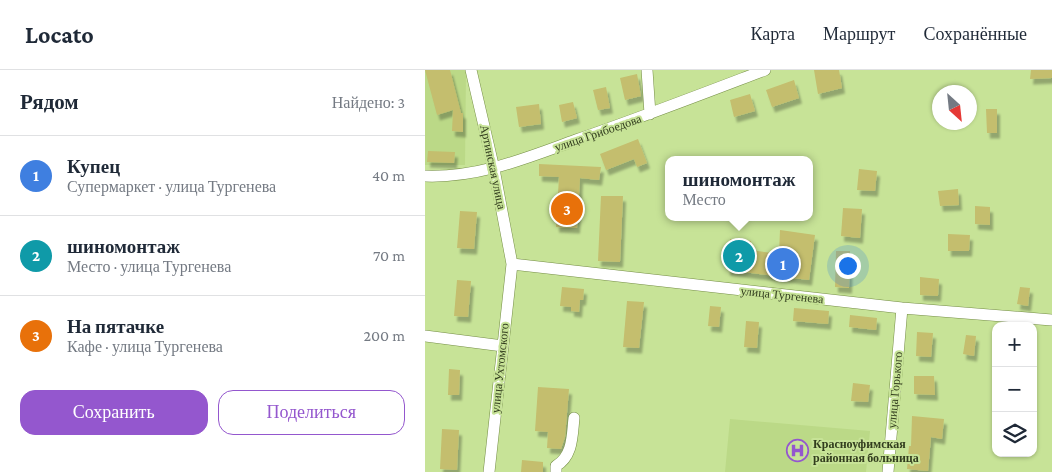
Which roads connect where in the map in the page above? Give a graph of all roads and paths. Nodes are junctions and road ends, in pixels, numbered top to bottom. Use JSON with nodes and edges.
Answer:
{"nodes":[{"id":1,"x":471,"y":70,"type":"edge"},
{"id":2,"x":647,"y":70,"type":"edge"},
{"id":3,"x":765,"y":70,"type":"edge"},
{"id":4,"x":650,"y":114,"type":"junction"},
{"id":5,"x":494,"y":169,"type":"junction"},
{"id":6,"x":425,"y":176,"type":"edge"},
{"id":7,"x":512,"y":264,"type":"junction"},
{"id":8,"x":902,"y":308,"type":"junction"},
{"id":9,"x":1052,"y":320,"type":"edge"},
{"id":10,"x":425,"y":336,"type":"edge"},
{"id":11,"x":503,"y":346,"type":"junction"},
{"id":12,"x":574,"y":418,"type":"dead end"},
{"id":13,"x":489,"y":472,"type":"edge"},
{"id":14,"x":556,"y":472,"type":"edge"},
{"id":15,"x":888,"y":472,"type":"edge"}],
"edges":[{"from":1,"to":5,"type":"street","name":"Артинская улица"},
{"from":2,"to":4,"type":"street"},
{"from":3,"to":4,"type":"street","name":"улица Грибоедова"},
{"from":4,"to":5,"type":"street","name":"улица Грибоедова"},
{"from":5,"to":6,"type":"street","name":"улица Грибоедова"},
{"from":5,"to":7,"type":"street","name":"Артинская улица"},
{"from":7,"to":8,"type":"street","name":"улица Тургенева"},
{"from":7,"to":11,"type":"street","name":"улица Ухтомского"},
{"from":8,"to":9,"type":"street","name":"улица Тургенева"},
{"from":8,"to":15,"type":"street","name":"улица Горького"},
{"from":10,"to":11,"type":"street"},
{"from":11,"to":13,"type":"street","name":"улица Ухтомского"},
{"from":12,"to":14,"type":"street"}]}
